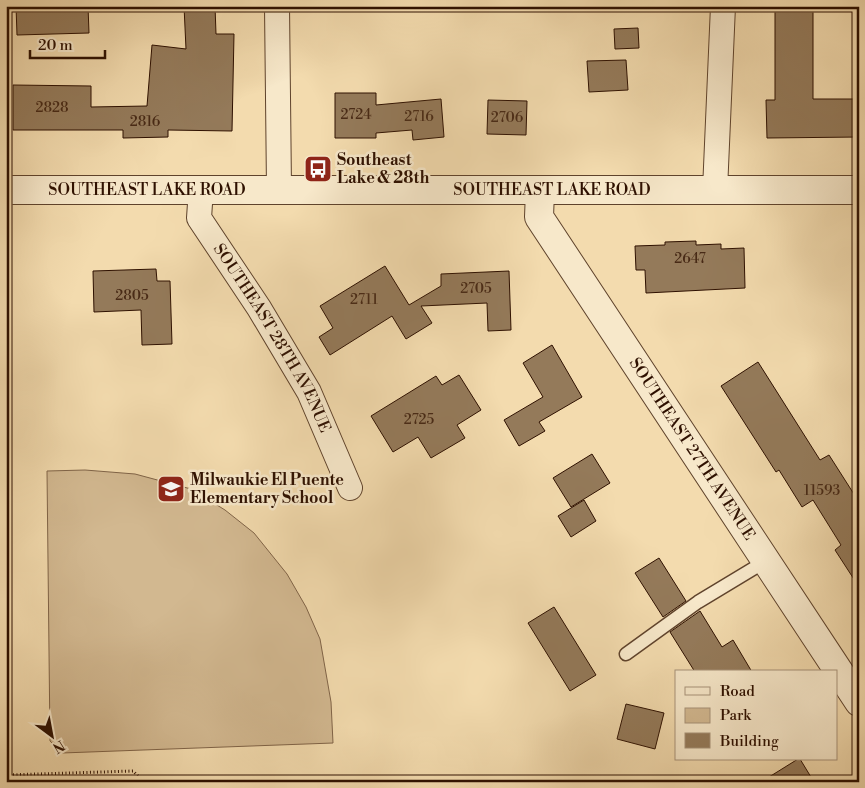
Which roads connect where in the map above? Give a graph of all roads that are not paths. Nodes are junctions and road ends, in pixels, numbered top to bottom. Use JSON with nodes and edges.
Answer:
{"nodes":[{"id":1,"x":276,"y":6,"type":"edge"},
{"id":2,"x":724,"y":6,"type":"edge"},
{"id":3,"x":201,"y":189,"type":"junction"},
{"id":4,"x":279,"y":189,"type":"junction"},
{"id":5,"x":6,"y":190,"type":"edge"},
{"id":6,"x":715,"y":190,"type":"junction"},
{"id":7,"x":859,"y":190,"type":"edge"},
{"id":8,"x":540,"y":191,"type":"junction"},
{"id":9,"x":350,"y":488,"type":"dead end"},
{"id":10,"x":766,"y":561,"type":"junction"},
{"id":11,"x":626,"y":654,"type":"dead end"},
{"id":12,"x":838,"y":670,"type":"edge"},
{"id":13,"x":838,"y":670,"type":"edge"},
{"id":14,"x":859,"y":702,"type":"edge"}],
"edges":[{"from":1,"to":4,"type":"street"},
{"from":2,"to":6,"type":"street"},
{"from":3,"to":4,"type":"street","name":"SOUTHEAST LAKE ROAD"},
{"from":3,"to":5,"type":"street","name":"SOUTHEAST LAKE ROAD"},
{"from":3,"to":9,"type":"street","name":"SOUTHEAST 28TH AVENUE"},
{"from":4,"to":8,"type":"street","name":"SOUTHEAST LAKE ROAD"},
{"from":6,"to":7,"type":"street","name":"SOUTHEAST LAKE ROAD"},
{"from":6,"to":8,"type":"street","name":"SOUTHEAST LAKE ROAD"},
{"from":8,"to":10,"type":"street","name":"SOUTHEAST 27TH AVENUE"},
{"from":10,"to":11,"type":"lane"},
{"from":10,"to":13,"type":"street","name":"SOUTHEAST 27TH AVENUE"},
{"from":12,"to":14,"type":"street","name":"SOUTHEAST 27TH AVENUE"}]}
